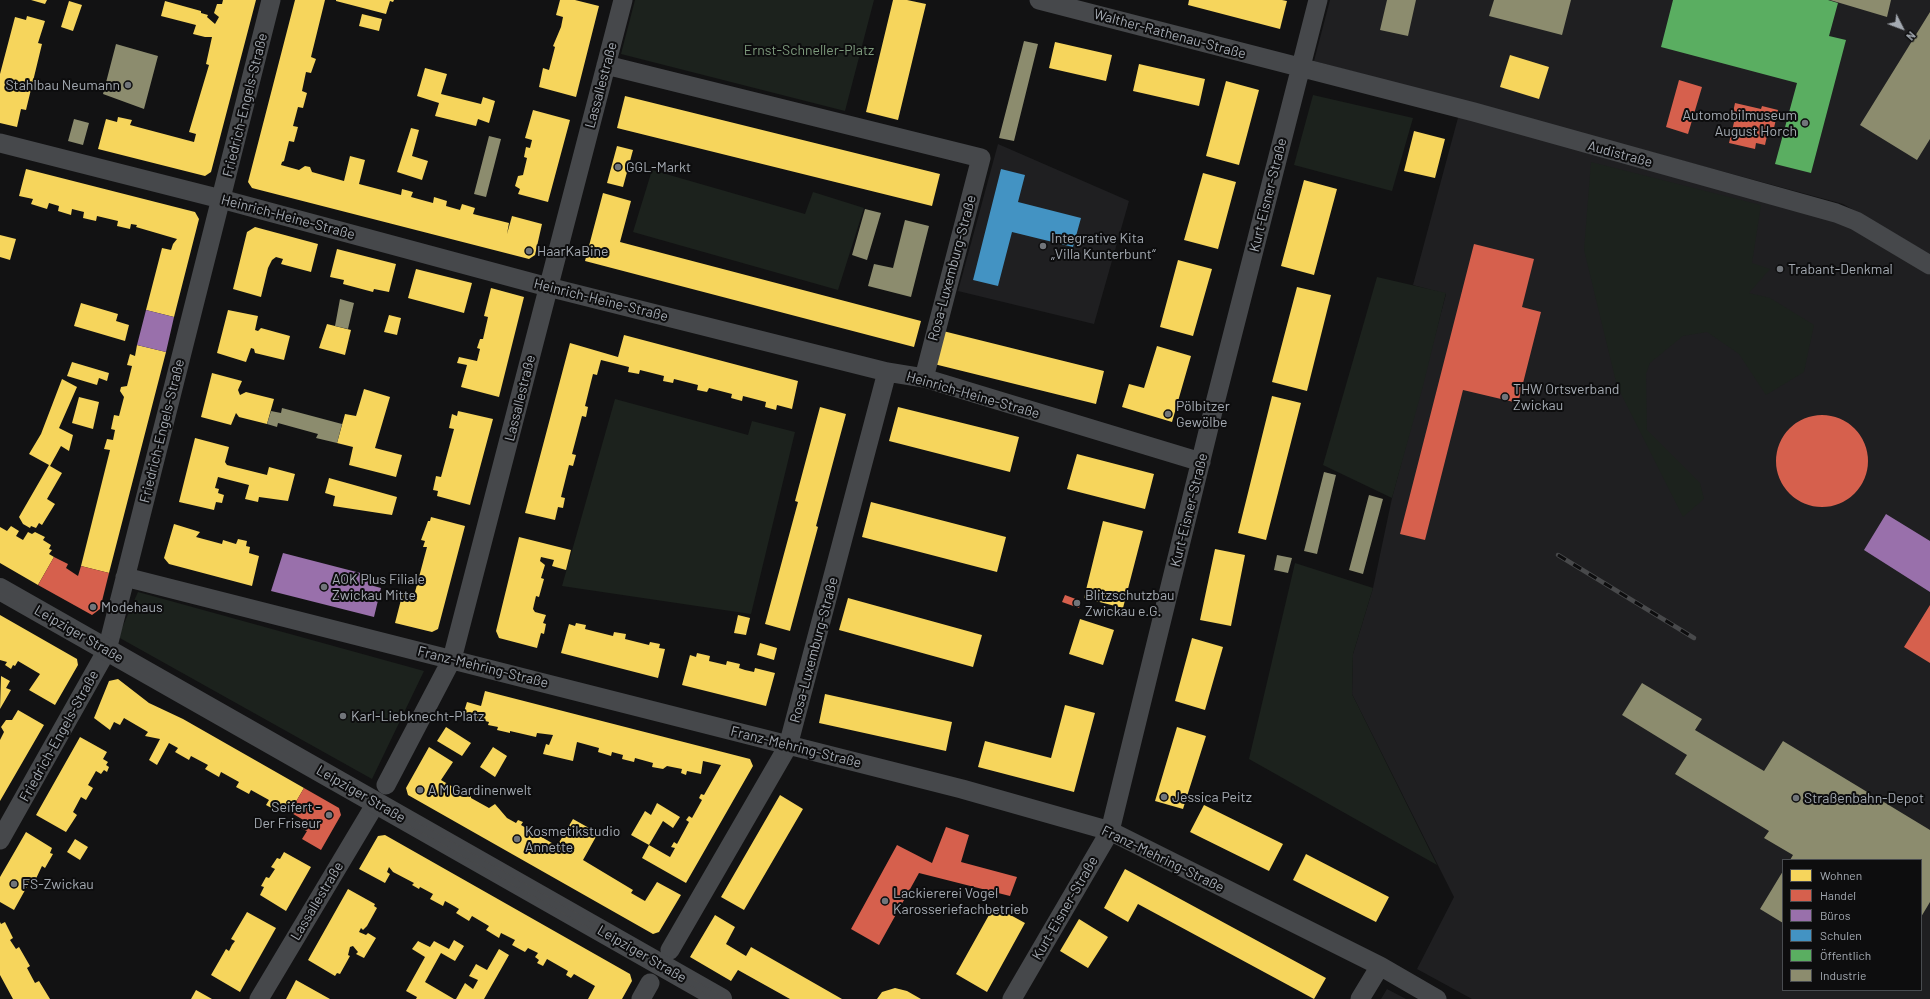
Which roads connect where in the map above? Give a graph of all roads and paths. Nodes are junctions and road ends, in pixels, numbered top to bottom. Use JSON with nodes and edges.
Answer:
{"nodes":[{"id":1,"x":271,"y":0,"type":"edge"},
{"id":2,"x":623,"y":0,"type":"edge"},
{"id":3,"x":1039,"y":0,"type":"edge"},
{"id":4,"x":1318,"y":0,"type":"edge"},
{"id":5,"x":606,"y":65,"type":"junction"},
{"id":6,"x":1300,"y":68,"type":"junction"},
{"id":7,"x":0,"y":143,"type":"edge"},
{"id":8,"x":221,"y":199,"type":"junction"},
{"id":9,"x":1930,"y":265,"type":"edge"},
{"id":10,"x":548,"y":287,"type":"junction"},
{"id":11,"x":887,"y":372,"type":"junction"},
{"id":12,"x":924,"y":378,"type":"junction"},
{"id":13,"x":1201,"y":462,"type":"junction"},
{"id":14,"x":125,"y":576,"type":"junction"},
{"id":15,"x":0,"y":589,"type":"edge"},
{"id":16,"x":107,"y":650,"type":"junction"},
{"id":17,"x":452,"y":659,"type":"junction"},
{"id":18,"x":788,"y":746,"type":"junction"},
{"id":19,"x":381,"y":794,"type":"junction"},
{"id":20,"x":1110,"y":832,"type":"junction"},
{"id":21,"x":0,"y":840,"type":"edge"},
{"id":22,"x":670,"y":950,"type":"dead end"},
{"id":23,"x":1380,"y":966,"type":"junction"},
{"id":24,"x":650,"y":983,"type":"dead end"},
{"id":25,"x":259,"y":999,"type":"edge"},
{"id":26,"x":642,"y":999,"type":"edge"},
{"id":27,"x":721,"y":999,"type":"edge"},
{"id":28,"x":1012,"y":999,"type":"edge"},
{"id":29,"x":1360,"y":999,"type":"edge"},
{"id":30,"x":1437,"y":999,"type":"edge"}],
"edges":[{"from":1,"to":8,"type":"street","name":"Friedrich-Engels-Straße"},
{"from":2,"to":5,"type":"street","name":"Lassallestraße"},
{"from":3,"to":6,"type":"street","name":"Walther-Rathenau-Straße"},
{"from":4,"to":6,"type":"street","name":"Kurt-Eisner-Straße"},
{"from":5,"to":10,"type":"street","name":"Lassallestraße"},
{"from":5,"to":12,"type":"street","name":"Rosa-Luxemburg-Straße"},
{"from":6,"to":9,"type":"street","name":"Audistraße"},
{"from":6,"to":13,"type":"street","name":"Kurt-Eisner-Straße"},
{"from":7,"to":8,"type":"street","name":"Heinrich-Heine-Straße"},
{"from":8,"to":10,"type":"street","name":"Heinrich-Heine-Straße"},
{"from":8,"to":14,"type":"street","name":"Friedrich-Engels-Straße"},
{"from":10,"to":11,"type":"street","name":"Heinrich-Heine-Straße"},
{"from":10,"to":17,"type":"street","name":"Lassallestraße"},
{"from":11,"to":12,"type":"street","name":"Heinrich-Heine-Straße"},
{"from":11,"to":18,"type":"street","name":"Rosa-Luxemburg-Straße"},
{"from":12,"to":13,"type":"street","name":"Heinrich-Heine-Straße"},
{"from":13,"to":20,"type":"street","name":"Kurt-Eisner-Straße"},
{"from":14,"to":16,"type":"street","name":"Friedrich-Engels-Straße"},
{"from":14,"to":17,"type":"street","name":"Franz-Mehring-Straße"},
{"from":15,"to":16,"type":"street","name":"Leipziger Straße"},
{"from":16,"to":19,"type":"street","name":"Leipziger Straße"},
{"from":16,"to":21,"type":"street","name":"Friedrich-Engels-Straße"},
{"from":17,"to":18,"type":"street","name":"Franz-Mehring-Straße"},
{"from":17,"to":19,"type":"street","name":"Lassallestraße"},
{"from":18,"to":20,"type":"street","name":"Franz-Mehring-Straße"},
{"from":18,"to":22,"type":"street","name":"Rosa-Luxemburg-Straße"},
{"from":19,"to":25,"type":"street","name":"Lassallestraße"},
{"from":19,"to":27,"type":"street","name":"Leipziger Straße"},
{"from":20,"to":23,"type":"street","name":"Franz-Mehring-Straße"},
{"from":20,"to":28,"type":"street","name":"Kurt-Eisner-Straße"},
{"from":23,"to":29,"type":"street"},
{"from":23,"to":30,"type":"street","name":"Franz-Mehring-Straße"},
{"from":24,"to":26,"type":"street"}]}
